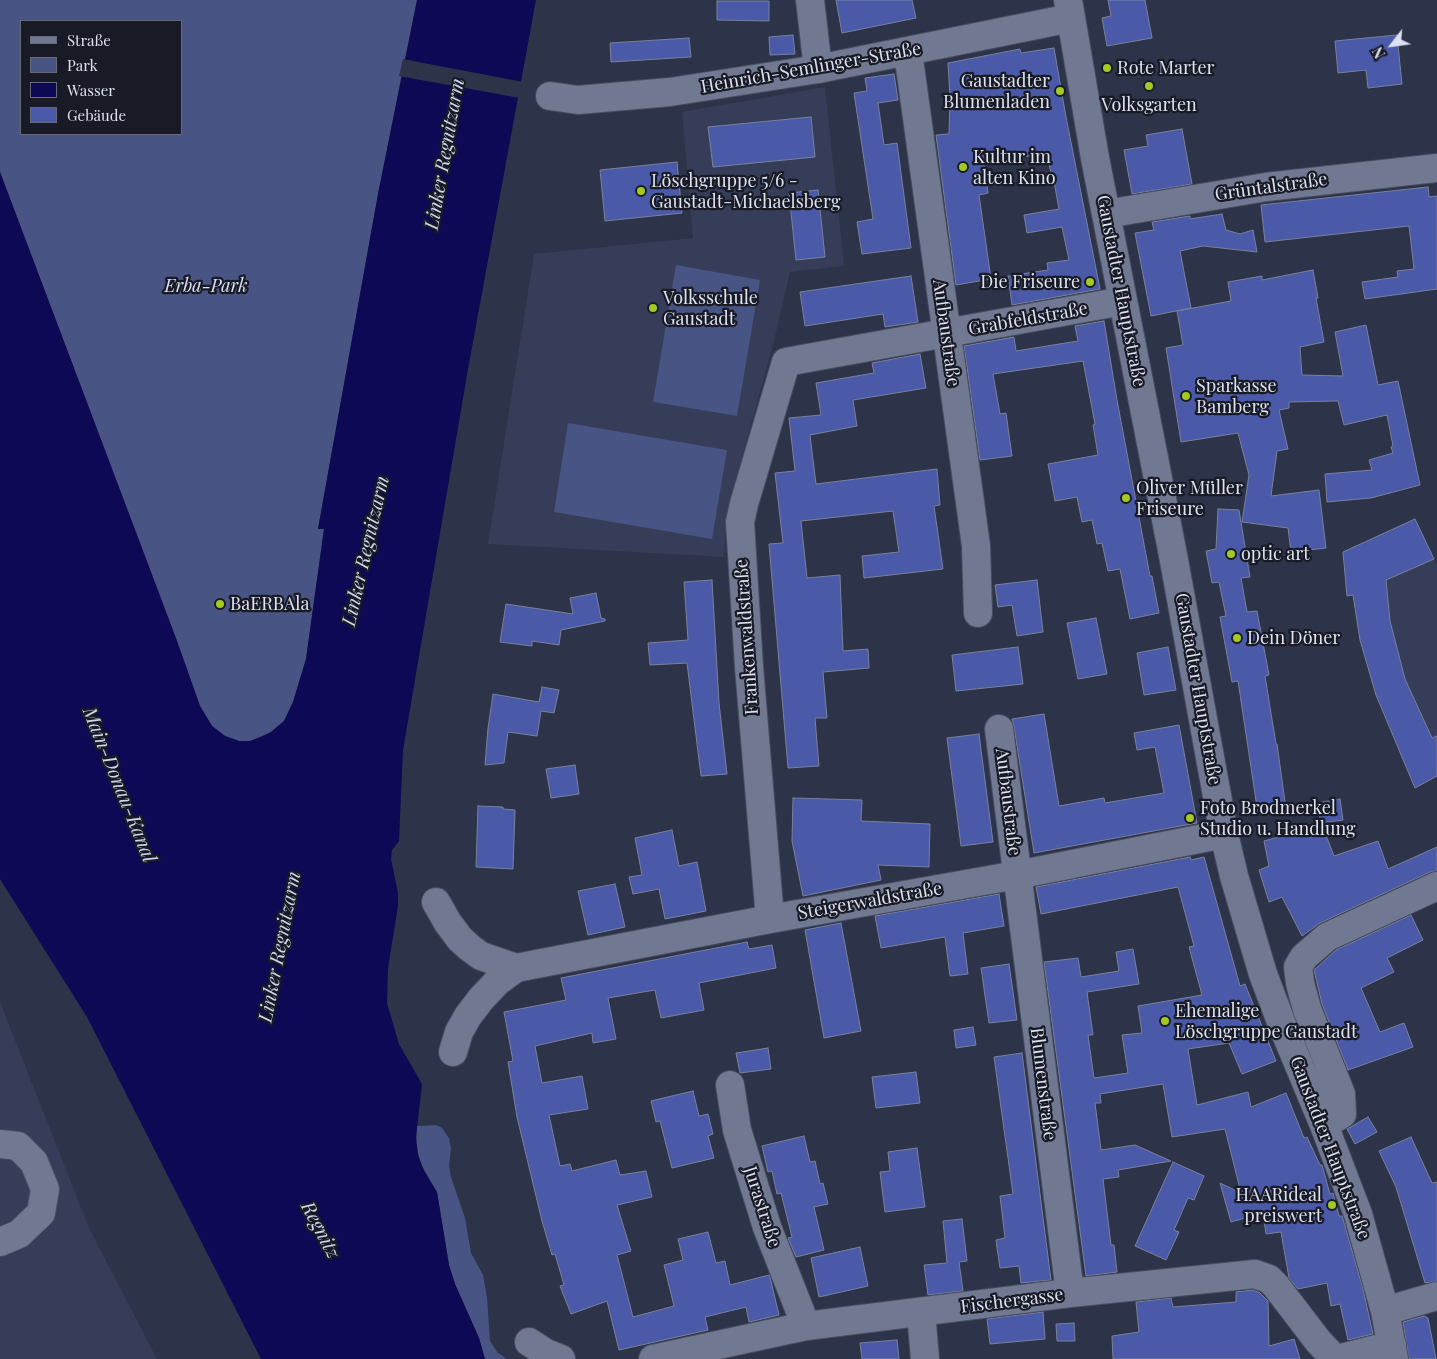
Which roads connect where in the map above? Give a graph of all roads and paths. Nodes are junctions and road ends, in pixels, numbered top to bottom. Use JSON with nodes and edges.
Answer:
{"nodes":[{"id":1,"x":810,"y":0,"type":"edge"},
{"id":2,"x":1069,"y":9,"type":"edge"},
{"id":3,"x":908,"y":52,"type":"junction"},
{"id":4,"x":818,"y":69,"type":"junction"},
{"id":5,"x":550,"y":96,"type":"dead end"},
{"id":6,"x":1437,"y":168,"type":"edge"},
{"id":7,"x":1106,"y":214,"type":"junction"},
{"id":8,"x":1123,"y":301,"type":"junction"},
{"id":9,"x":946,"y":334,"type":"junction"},
{"id":10,"x":786,"y":362,"type":"joint"},
{"id":11,"x":978,"y":613,"type":"dead end"},
{"id":12,"x":999,"y":729,"type":"dead end"},
{"id":13,"x":1224,"y":834,"type":"junction"},
{"id":14,"x":1017,"y":875,"type":"junction"},
{"id":15,"x":1437,"y":886,"type":"edge"},
{"id":16,"x":436,"y":902,"type":"dead end"},
{"id":17,"x":770,"y":919,"type":"junction"},
{"id":18,"x":516,"y":968,"type":"junction"},
{"id":19,"x":454,"y":1052,"type":"dead end"},
{"id":20,"x":730,"y":1085,"type":"dead end"},
{"id":21,"x":1324,"y":1125,"type":"junction"},
{"id":22,"x":0,"y":1144,"type":"edge"},
{"id":23,"x":0,"y":1242,"type":"edge"},
{"id":24,"x":1070,"y":1293,"type":"junction"},
{"id":25,"x":1437,"y":1296,"type":"edge"},
{"id":26,"x":1385,"y":1311,"type":"junction"},
{"id":27,"x":921,"y":1312,"type":"junction"},
{"id":28,"x":806,"y":1326,"type":"junction"},
{"id":29,"x":529,"y":1342,"type":"dead end"},
{"id":30,"x":1393,"y":1352,"type":"edge"},
{"id":31,"x":561,"y":1359,"type":"edge"},
{"id":32,"x":653,"y":1359,"type":"edge"},
{"id":33,"x":925,"y":1359,"type":"edge"},
{"id":34,"x":1336,"y":1359,"type":"edge"}],
"edges":[{"from":1,"to":4,"type":"street"},
{"from":2,"to":3,"type":"street","name":"Heinrich-Semlinger-Straße"},
{"from":2,"to":7,"type":"street","name":"Gaustadter Hauptstraße"},
{"from":3,"to":4,"type":"street","name":"Heinrich-Semlinger-Straße"},
{"from":3,"to":9,"type":"street","name":"Aufbaustraße"},
{"from":4,"to":5,"type":"street","name":"Heinrich-Semlinger-Straße"},
{"from":6,"to":7,"type":"street","name":"Grüntalstraße"},
{"from":7,"to":8,"type":"street","name":"Gaustadter Hauptstraße"},
{"from":8,"to":9,"type":"street","name":"Grabfeldstraße"},
{"from":8,"to":13,"type":"street","name":"Gaustadter Hauptstraße"},
{"from":9,"to":10,"type":"street","name":"Grabfeldstraße"},
{"from":9,"to":11,"type":"street","name":"Aufbaustraße"},
{"from":10,"to":17,"type":"street","name":"Frankenwaldstraße"},
{"from":12,"to":14,"type":"street","name":"Aufbaustraße"},
{"from":13,"to":14,"type":"street","name":"Steigerwaldstraße"},
{"from":13,"to":21,"type":"street","name":"Gaustadter Hauptstraße"},
{"from":14,"to":17,"type":"street","name":"Steigerwaldstraße"},
{"from":14,"to":24,"type":"street","name":"Blumenstraße"},
{"from":15,"to":21,"type":"street"},
{"from":16,"to":18,"type":"street","name":"Steigerwaldstraße"},
{"from":17,"to":18,"type":"street","name":"Steigerwaldstraße"},
{"from":18,"to":19,"type":"street","name":"Steigerwaldstraße"},
{"from":20,"to":28,"type":"street","name":"Jurastraße"},
{"from":21,"to":26,"type":"street","name":"Gaustadter Hauptstraße"},
{"from":22,"to":23,"type":"street"},
{"from":24,"to":27,"type":"street","name":"Fischergasse"},
{"from":24,"to":34,"type":"street","name":"Fischergasse"},
{"from":25,"to":26,"type":"street"},
{"from":26,"to":30,"type":"street","name":"Gaustadter Hauptstraße"},
{"from":27,"to":28,"type":"street","name":"Fischergasse"},
{"from":27,"to":33,"type":"street"},
{"from":28,"to":32,"type":"street","name":"Fischergasse"},
{"from":29,"to":31,"type":"street"},
{"from":30,"to":34,"type":"street","name":"Fischergasse"}]}
